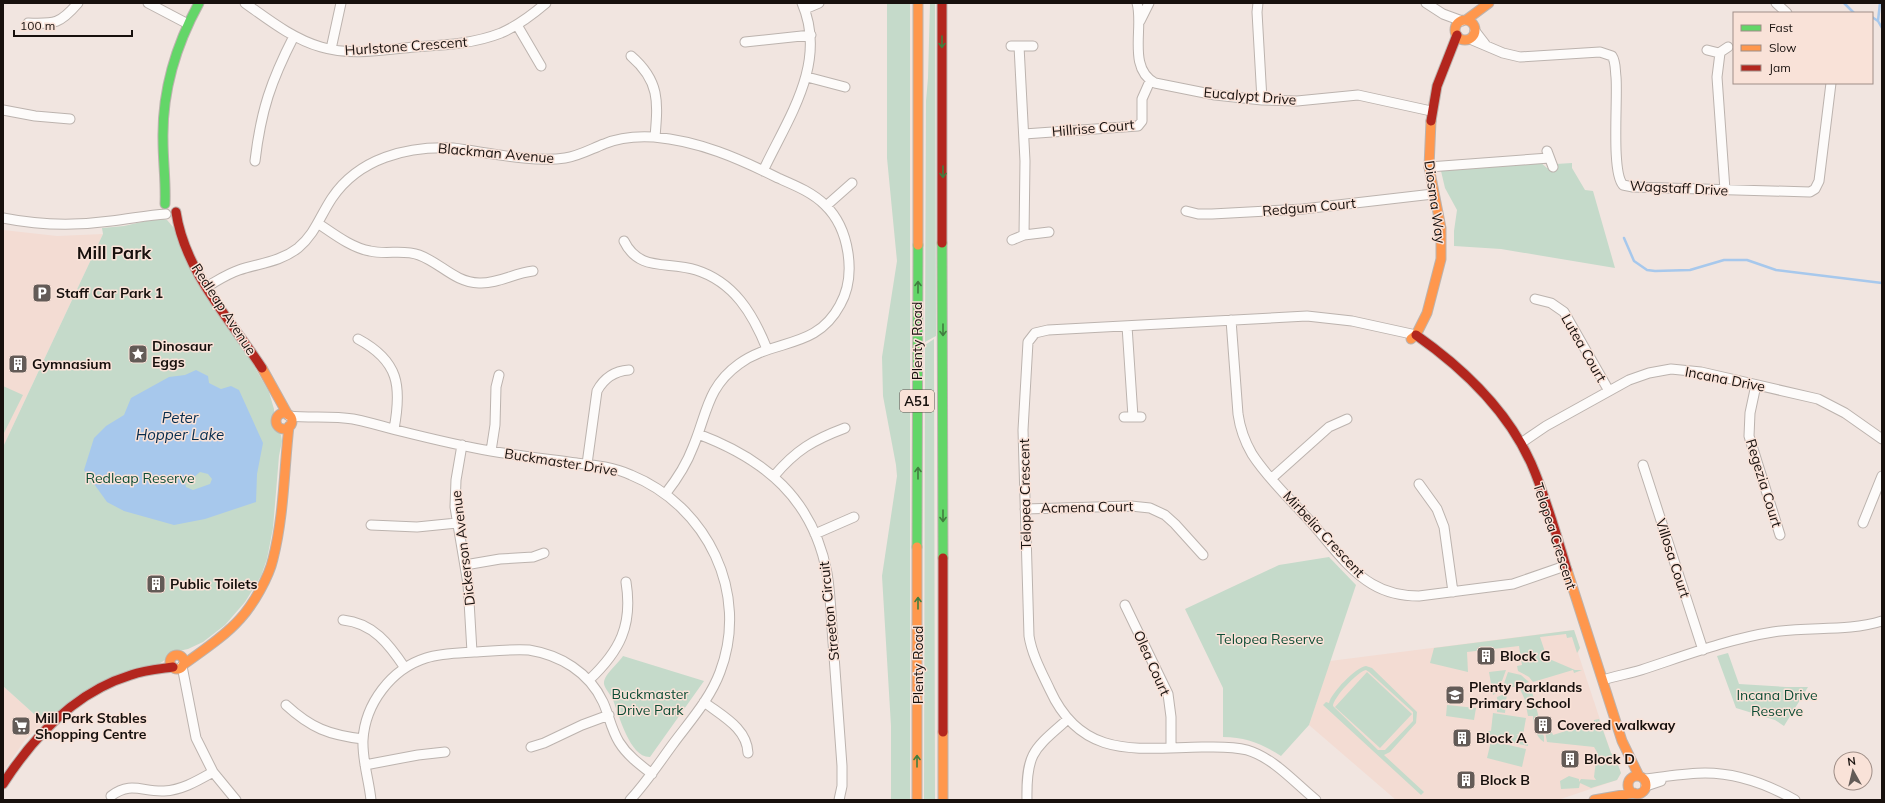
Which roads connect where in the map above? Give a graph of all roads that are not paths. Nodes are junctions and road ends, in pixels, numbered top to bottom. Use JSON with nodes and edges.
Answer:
{"nodes":[{"id":1,"x":78,"y":3,"type":"edge"},
{"id":2,"x":148,"y":3,"type":"edge"},
{"id":3,"x":199,"y":3,"type":"edge"},
{"id":4,"x":245,"y":3,"type":"edge"},
{"id":5,"x":341,"y":3,"type":"edge"},
{"id":6,"x":546,"y":3,"type":"edge"},
{"id":7,"x":819,"y":3,"type":"edge"},
{"id":8,"x":918,"y":3,"type":"edge"},
{"id":9,"x":942,"y":3,"type":"edge"},
{"id":10,"x":1137,"y":3,"type":"edge"},
{"id":11,"x":1142,"y":3,"type":"edge"},
{"id":12,"x":1149,"y":3,"type":"edge"},
{"id":13,"x":1258,"y":3,"type":"edge"},
{"id":14,"x":1426,"y":3,"type":"edge"},
{"id":15,"x":1776,"y":3,"type":"edge"},
{"id":16,"x":1486,"y":5,"type":"edge"},
{"id":17,"x":803,"y":6,"type":"edge"},
{"id":18,"x":1786,"y":12,"type":"edge"},
{"id":19,"x":28,"y":23,"type":"dead end"},
{"id":20,"x":188,"y":24,"type":"junction"},
{"id":21,"x":517,"y":24,"type":"junction"},
{"id":22,"x":1138,"y":26,"type":"junction"},
{"id":23,"x":1465,"y":30,"type":"junction"},
{"id":24,"x":811,"y":35,"type":"junction"},
{"id":25,"x":294,"y":36,"type":"junction"},
{"id":26,"x":745,"y":42,"type":"dead end"},
{"id":27,"x":1033,"y":46,"type":"dead end"},
{"id":28,"x":1728,"y":47,"type":"dead end"},
{"id":29,"x":331,"y":49,"type":"junction"},
{"id":30,"x":1707,"y":50,"type":"dead end"},
{"id":31,"x":1720,"y":53,"type":"junction"},
{"id":32,"x":631,"y":56,"type":"dead end"},
{"id":33,"x":541,"y":66,"type":"dead end"},
{"id":34,"x":807,"y":77,"type":"junction"},
{"id":35,"x":1150,"y":80,"type":"junction"},
{"id":36,"x":1831,"y":84,"type":"edge"},
{"id":37,"x":845,"y":87,"type":"dead end"},
{"id":38,"x":1262,"y":100,"type":"junction"},
{"id":39,"x":3,"y":110,"type":"edge"},
{"id":40,"x":1431,"y":111,"type":"junction"},
{"id":41,"x":70,"y":119,"type":"dead end"},
{"id":42,"x":1024,"y":134,"type":"junction"},
{"id":43,"x":655,"y":137,"type":"junction"},
{"id":44,"x":1549,"y":159,"type":"dead end"},
{"id":45,"x":255,"y":161,"type":"dead end"},
{"id":46,"x":1429,"y":167,"type":"junction"},
{"id":47,"x":763,"y":171,"type":"junction"},
{"id":48,"x":852,"y":183,"type":"dead end"},
{"id":49,"x":1725,"y":190,"type":"junction"},
{"id":50,"x":1433,"y":194,"type":"junction"},
{"id":51,"x":826,"y":206,"type":"junction"},
{"id":52,"x":169,"y":209,"type":"junction"},
{"id":53,"x":1186,"y":211,"type":"dead end"},
{"id":54,"x":3,"y":218,"type":"edge"},
{"id":55,"x":319,"y":224,"type":"junction"},
{"id":56,"x":1049,"y":232,"type":"dead end"},
{"id":57,"x":1024,"y":235,"type":"junction"},
{"id":58,"x":1012,"y":240,"type":"dead end"},
{"id":59,"x":624,"y":241,"type":"dead end"},
{"id":60,"x":533,"y":271,"type":"dead end"},
{"id":61,"x":206,"y":287,"type":"junction"},
{"id":62,"x":1535,"y":299,"type":"dead end"},
{"id":63,"x":1231,"y":320,"type":"junction"},
{"id":64,"x":1127,"y":326,"type":"junction"},
{"id":65,"x":1413,"y":336,"type":"junction"},
{"id":66,"x":358,"y":339,"type":"dead end"},
{"id":67,"x":767,"y":349,"type":"junction"},
{"id":68,"x":629,"y":370,"type":"dead end"},
{"id":69,"x":499,"y":375,"type":"dead end"},
{"id":70,"x":272,"y":384,"type":"junction"},
{"id":71,"x":1756,"y":385,"type":"junction"},
{"id":72,"x":1609,"y":391,"type":"junction"},
{"id":73,"x":1133,"y":417,"type":"dead end"},
{"id":74,"x":1347,"y":419,"type":"dead end"},
{"id":75,"x":288,"y":422,"type":"junction"},
{"id":76,"x":844,"y":428,"type":"dead end"},
{"id":77,"x":394,"y":429,"type":"junction"},
{"id":78,"x":698,"y":434,"type":"junction"},
{"id":79,"x":1882,"y":439,"type":"edge"},
{"id":80,"x":1520,"y":441,"type":"junction"},
{"id":81,"x":462,"y":445,"type":"junction"},
{"id":82,"x":491,"y":451,"type":"junction"},
{"id":83,"x":587,"y":464,"type":"junction"},
{"id":84,"x":1643,"y":465,"type":"dead end"},
{"id":85,"x":774,"y":476,"type":"junction"},
{"id":86,"x":1882,"y":476,"type":"edge"},
{"id":87,"x":1272,"y":478,"type":"junction"},
{"id":88,"x":1419,"y":484,"type":"dead end"},
{"id":89,"x":666,"y":493,"type":"junction"},
{"id":90,"x":1025,"y":509,"type":"junction"},
{"id":91,"x":854,"y":517,"type":"dead end"},
{"id":92,"x":457,"y":523,"type":"junction"},
{"id":93,"x":1863,"y":523,"type":"dead end"},
{"id":94,"x":371,"y":525,"type":"dead end"},
{"id":95,"x":815,"y":534,"type":"junction"},
{"id":96,"x":1780,"y":534,"type":"dead end"},
{"id":97,"x":544,"y":553,"type":"dead end"},
{"id":98,"x":1203,"y":554,"type":"dead end"},
{"id":99,"x":466,"y":565,"type":"junction"},
{"id":100,"x":1565,"y":566,"type":"junction"},
{"id":101,"x":626,"y":582,"type":"dead end"},
{"id":102,"x":1453,"y":592,"type":"junction"},
{"id":103,"x":1125,"y":604,"type":"dead end"},
{"id":104,"x":343,"y":620,"type":"dead end"},
{"id":105,"x":1882,"y":621,"type":"edge"},
{"id":106,"x":1703,"y":650,"type":"junction"},
{"id":107,"x":472,"y":652,"type":"junction"},
{"id":108,"x":177,"y":664,"type":"junction"},
{"id":109,"x":405,"y":668,"type":"junction"},
{"id":110,"x":589,"y":680,"type":"junction"},
{"id":111,"x":1603,"y":682,"type":"junction"},
{"id":112,"x":704,"y":702,"type":"junction"},
{"id":113,"x":286,"y":705,"type":"dead end"},
{"id":114,"x":609,"y":715,"type":"junction"},
{"id":115,"x":1068,"y":719,"type":"junction"},
{"id":116,"x":363,"y":739,"type":"junction"},
{"id":117,"x":531,"y":747,"type":"dead end"},
{"id":118,"x":1172,"y":748,"type":"junction"},
{"id":119,"x":445,"y":752,"type":"dead end"},
{"id":120,"x":748,"y":752,"type":"dead end"},
{"id":121,"x":365,"y":765,"type":"junction"},
{"id":122,"x":213,"y":772,"type":"junction"},
{"id":123,"x":652,"y":774,"type":"junction"},
{"id":124,"x":1637,"y":781,"type":"junction"},
{"id":125,"x":3,"y":784,"type":"edge"},
{"id":126,"x":1634,"y":793,"type":"junction"},
{"id":127,"x":111,"y":796,"type":"dead end"},
{"id":128,"x":1598,"y":799,"type":"edge"},
{"id":129,"x":236,"y":800,"type":"edge"},
{"id":130,"x":371,"y":800,"type":"edge"},
{"id":131,"x":630,"y":800,"type":"edge"},
{"id":132,"x":839,"y":800,"type":"edge"},
{"id":133,"x":917,"y":800,"type":"edge"},
{"id":134,"x":942,"y":800,"type":"edge"},
{"id":135,"x":1027,"y":800,"type":"edge"},
{"id":136,"x":1316,"y":800,"type":"edge"},
{"id":137,"x":1795,"y":800,"type":"edge"}],
"edges":[{"from":1,"to":19,"type":"street"},
{"from":2,"to":20,"type":"street"},
{"from":3,"to":20,"type":"main road","name":"Redleap Avenue"},
{"from":4,"to":25,"type":"street","name":"Hurlstone Crescent"},
{"from":5,"to":29,"type":"street"},
{"from":6,"to":21,"type":"street","name":"Hurlstone Crescent"},
{"from":7,"to":17,"type":"street"},
{"from":133,"to":8,"type":"main road","name":"Plenty Road","number":"A51","one_way":true},
{"from":9,"to":134,"type":"main road","name":"Plenty Road","number":"A51","one_way":true},
{"from":10,"to":22,"type":"street"},
{"from":11,"to":12,"type":"street"},
{"from":12,"to":22,"type":"street"},
{"from":13,"to":38,"type":"street"},
{"from":14,"to":23,"type":"street","name":"Wagstaff Drive"},
{"from":15,"to":18,"type":"street"},
{"from":16,"to":23,"type":"main road"},
{"from":17,"to":24,"type":"street"},
{"from":20,"to":52,"type":"main road","name":"Redleap Avenue"},
{"from":21,"to":29,"type":"street","name":"Hurlstone Crescent"},
{"from":21,"to":33,"type":"street"},
{"from":22,"to":35,"type":"street"},
{"from":23,"to":40,"type":"main road","name":"Diosma Way"},
{"from":23,"to":49,"type":"street","name":"Wagstaff Drive"},
{"from":24,"to":26,"type":"street"},
{"from":24,"to":34,"type":"street"},
{"from":25,"to":29,"type":"street","name":"Hurlstone Crescent"},
{"from":25,"to":45,"type":"street"},
{"from":27,"to":42,"type":"street"},
{"from":28,"to":31,"type":"street"},
{"from":30,"to":31,"type":"street"},
{"from":31,"to":49,"type":"street"},
{"from":32,"to":43,"type":"street"},
{"from":34,"to":37,"type":"street"},
{"from":34,"to":47,"type":"street"},
{"from":35,"to":38,"type":"street","name":"Eucalypt Drive"},
{"from":35,"to":42,"type":"street","name":"Hillrise Court"},
{"from":36,"to":49,"type":"street","name":"Wagstaff Drive"},
{"from":38,"to":40,"type":"street","name":"Eucalypt Drive"},
{"from":39,"to":41,"type":"street"},
{"from":40,"to":46,"type":"main road","name":"Diosma Way"},
{"from":42,"to":57,"type":"street"},
{"from":43,"to":47,"type":"street","name":"Blackman Avenue"},
{"from":43,"to":55,"type":"street","name":"Blackman Avenue"},
{"from":44,"to":46,"type":"street"},
{"from":46,"to":50,"type":"main road","name":"Diosma Way"},
{"from":47,"to":51,"type":"street","name":"Blackman Avenue"},
{"from":48,"to":51,"type":"street"},
{"from":50,"to":53,"type":"street","name":"Redgum Court"},
{"from":50,"to":65,"type":"main road","name":"Diosma Way"},
{"from":51,"to":67,"type":"street","name":"Blackman Avenue"},
{"from":52,"to":54,"type":"street"},
{"from":52,"to":61,"type":"main road","name":"Redleap Avenue"},
{"from":55,"to":60,"type":"street"},
{"from":55,"to":61,"type":"street","name":"Blackman Avenue"},
{"from":56,"to":57,"type":"street"},
{"from":57,"to":58,"type":"street"},
{"from":59,"to":67,"type":"street"},
{"from":61,"to":70,"type":"main road","name":"Redleap Avenue"},
{"from":62,"to":72,"type":"street","name":"Lutea Court"},
{"from":63,"to":64,"type":"street","name":"Telopea Crescent"},
{"from":63,"to":65,"type":"street","name":"Telopea Crescent"},
{"from":63,"to":87,"type":"street","name":"Mirbelia Crescent"},
{"from":64,"to":73,"type":"street"},
{"from":64,"to":90,"type":"street","name":"Telopea Crescent"},
{"from":65,"to":80,"type":"main road","name":"Telopea Crescent"},
{"from":66,"to":77,"type":"street"},
{"from":67,"to":78,"type":"street","name":"Blackman Avenue"},
{"from":68,"to":83,"type":"street"},
{"from":69,"to":82,"type":"street"},
{"from":70,"to":75,"type":"main road","name":"Redleap Avenue"},
{"from":70,"to":75,"type":"main road","name":"Redleap Avenue"},
{"from":71,"to":72,"type":"street","name":"Incana Drive"},
{"from":71,"to":79,"type":"street","name":"Incana Drive"},
{"from":71,"to":96,"type":"street","name":"Regezia Court"},
{"from":72,"to":80,"type":"street","name":"Incana Drive"},
{"from":74,"to":87,"type":"street"},
{"from":75,"to":77,"type":"street","name":"Buckmaster Drive"},
{"from":75,"to":108,"type":"main road"},
{"from":76,"to":85,"type":"street"},
{"from":77,"to":81,"type":"street","name":"Buckmaster Drive"},
{"from":78,"to":85,"type":"street","name":"Streeton Circuit"},
{"from":78,"to":89,"type":"street","name":"Blackman Avenue"},
{"from":80,"to":100,"type":"main road","name":"Telopea Crescent"},
{"from":81,"to":82,"type":"street","name":"Buckmaster Drive"},
{"from":81,"to":92,"type":"street","name":"Dickerson Avenue"},
{"from":82,"to":83,"type":"street","name":"Buckmaster Drive"},
{"from":83,"to":89,"type":"street","name":"Buckmaster Drive"},
{"from":84,"to":106,"type":"street","name":"Villosa Court"},
{"from":85,"to":95,"type":"street","name":"Streeton Circuit"},
{"from":86,"to":93,"type":"street"},
{"from":87,"to":102,"type":"street","name":"Mirbelia Crescent"},
{"from":88,"to":102,"type":"street"},
{"from":89,"to":112,"type":"street","name":"Buckmaster Drive"},
{"from":90,"to":98,"type":"street","name":"Acmena Court"},
{"from":90,"to":115,"type":"street","name":"Telopea Crescent"},
{"from":91,"to":95,"type":"street"},
{"from":92,"to":94,"type":"street"},
{"from":92,"to":99,"type":"street","name":"Dickerson Avenue"},
{"from":95,"to":132,"type":"street","name":"Streeton Circuit"},
{"from":97,"to":99,"type":"street"},
{"from":99,"to":107,"type":"street","name":"Dickerson Avenue"},
{"from":100,"to":102,"type":"street","name":"Mirbelia Crescent"},
{"from":100,"to":111,"type":"main road","name":"Telopea Crescent"},
{"from":101,"to":110,"type":"street"},
{"from":103,"to":118,"type":"street","name":"Olea Court"},
{"from":104,"to":109,"type":"street"},
{"from":105,"to":106,"type":"street"},
{"from":106,"to":111,"type":"street"},
{"from":107,"to":109,"type":"street"},
{"from":107,"to":110,"type":"street"},
{"from":108,"to":122,"type":"street"},
{"from":108,"to":125,"type":"main road"},
{"from":109,"to":116,"type":"street"},
{"from":110,"to":114,"type":"street"},
{"from":111,"to":124,"type":"main road","name":"Telopea Crescent"},
{"from":112,"to":120,"type":"street"},
{"from":112,"to":123,"type":"street","name":"Buckmaster Drive"},
{"from":113,"to":116,"type":"street"},
{"from":114,"to":117,"type":"street"},
{"from":114,"to":123,"type":"street"},
{"from":115,"to":118,"type":"street","name":"Telopea Crescent"},
{"from":115,"to":135,"type":"street"},
{"from":116,"to":121,"type":"street"},
{"from":118,"to":136,"type":"street","name":"Telopea Crescent"},
{"from":119,"to":121,"type":"street"},
{"from":121,"to":130,"type":"street"},
{"from":122,"to":127,"type":"street"},
{"from":122,"to":129,"type":"street"},
{"from":123,"to":131,"type":"street","name":"Buckmaster Drive"},
{"from":124,"to":126,"type":"main road","name":"Telopea Crescent"},
{"from":124,"to":126,"type":"main road"},
{"from":124,"to":128,"type":"main road"},
{"from":124,"to":137,"type":"street"},
{"from":126,"to":128,"type":"main road"}]}
